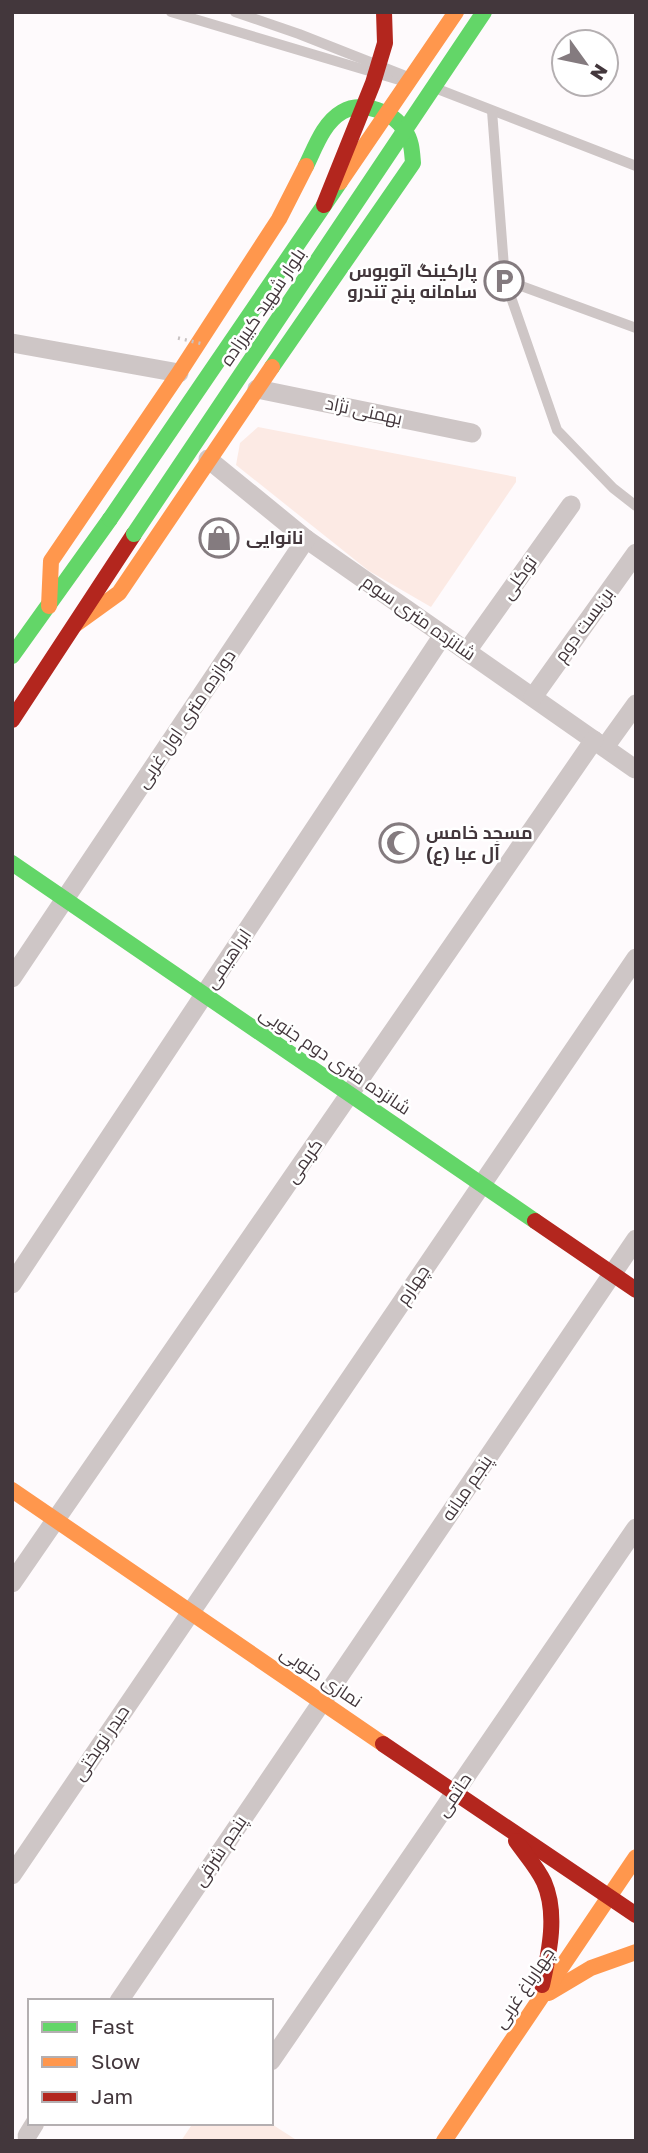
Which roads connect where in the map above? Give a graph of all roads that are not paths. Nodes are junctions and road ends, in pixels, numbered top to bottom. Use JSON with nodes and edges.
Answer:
{"nodes":[{"id":1,"x":171,"y":12,"type":"edge"},
{"id":2,"x":235,"y":12,"type":"edge"},
{"id":3,"x":384,"y":12,"type":"edge"},
{"id":4,"x":456,"y":12,"type":"edge"},
{"id":5,"x":484,"y":12,"type":"edge"},
{"id":6,"x":447,"y":93,"type":"junction"},
{"id":7,"x":492,"y":111,"type":"junction"},
{"id":8,"x":636,"y":166,"type":"edge"},
{"id":9,"x":324,"y":205,"type":"junction"},
{"id":10,"x":505,"y":280,"type":"junction"},
{"id":11,"x":636,"y":328,"type":"edge"},
{"id":12,"x":12,"y":343,"type":"edge"},
{"id":13,"x":179,"y":373,"type":"junction"},
{"id":14,"x":257,"y":389,"type":"junction"},
{"id":15,"x":472,"y":433,"type":"dead end"},
{"id":16,"x":208,"y":459,"type":"junction"},
{"id":17,"x":570,"y":505,"type":"dead end"},
{"id":18,"x":636,"y":506,"type":"edge"},
{"id":19,"x":306,"y":539,"type":"junction"},
{"id":20,"x":636,"y":553,"type":"edge"},
{"id":21,"x":50,"y":606,"type":"junction"},
{"id":22,"x":76,"y":624,"type":"junction"},
{"id":23,"x":20,"y":629,"type":"edge"},
{"id":24,"x":443,"y":635,"type":"junction"},
{"id":25,"x":467,"y":651,"type":"junction"},
{"id":26,"x":12,"y":656,"type":"edge"},
{"id":27,"x":533,"y":697,"type":"junction"},
{"id":28,"x":636,"y":704,"type":"edge"},
{"id":29,"x":12,"y":720,"type":"edge"},
{"id":30,"x":600,"y":744,"type":"junction"},
{"id":31,"x":635,"y":769,"type":"edge"},
{"id":32,"x":12,"y":863,"type":"edge"},
{"id":33,"x":65,"y":899,"type":"junction"},
{"id":34,"x":636,"y":958,"type":"edge"},
{"id":35,"x":12,"y":978,"type":"edge"},
{"id":36,"x":205,"y":995,"type":"junction"},
{"id":37,"x":350,"y":1094,"type":"junction"},
{"id":38,"x":481,"y":1184,"type":"junction"},
{"id":39,"x":636,"y":1239,"type":"edge"},
{"id":40,"x":612,"y":1274,"type":"junction"},
{"id":41,"x":12,"y":1284,"type":"edge"},
{"id":42,"x":636,"y":1290,"type":"edge"},
{"id":43,"x":12,"y":1490,"type":"edge"},
{"id":44,"x":56,"y":1520,"type":"junction"},
{"id":45,"x":636,"y":1528,"type":"edge"},
{"id":46,"x":12,"y":1583,"type":"edge"},
{"id":47,"x":190,"y":1611,"type":"junction"},
{"id":48,"x":322,"y":1701,"type":"junction"},
{"id":49,"x":455,"y":1792,"type":"junction"},
{"id":50,"x":510,"y":1831,"type":"junction"},
{"id":51,"x":636,"y":1857,"type":"edge"},
{"id":52,"x":12,"y":1875,"type":"edge"},
{"id":53,"x":608,"y":1897,"type":"junction"},
{"id":54,"x":636,"y":1915,"type":"edge"},
{"id":55,"x":636,"y":1952,"type":"edge"},
{"id":56,"x":120,"y":1999,"type":"edge"},
{"id":57,"x":539,"y":2000,"type":"junction"},
{"id":58,"x":273,"y":2058,"type":"edge"},
{"id":59,"x":444,"y":2141,"type":"edge"}],
"edges":[{"from":1,"to":6,"type":"lane"},
{"from":2,"to":6,"type":"lane"},
{"from":3,"to":9,"type":"main road","bridge":true},
{"from":4,"to":9,"type":"main road","name":"بلوار شهید کبیرزاده","bridge":true},
{"from":5,"to":22,"type":"main road","name":"بلوار شهید کبیرزاده","bridge":true},
{"from":6,"to":7,"type":"lane"},
{"from":7,"to":8,"type":"lane"},
{"from":7,"to":10,"type":"lane"},
{"from":9,"to":21,"type":"main road","name":"بلوار شهید کبیرزاده","bridge":true},
{"from":10,"to":11,"type":"lane"},
{"from":10,"to":18,"type":"lane"},
{"from":12,"to":13,"type":"street"},
{"from":13,"to":14,"type":"main road","name":"بلوار شهید کبیرزاده"},
{"from":13,"to":21,"type":"main road","name":"بلوار شهید کبیرزاده"},
{"from":14,"to":15,"type":"street","name":"بهمنی نژاد"},
{"from":14,"to":16,"type":"main road","name":"بلوار شهید کبیرزاده"},
{"from":16,"to":19,"type":"street","name":"شانزده متری سوم"},
{"from":16,"to":22,"type":"main road","name":"بلوار شهید کبیرزاده"},
{"from":17,"to":25,"type":"street","name":"توکلی"},
{"from":19,"to":24,"type":"street","name":"شانزده متری سوم"},
{"from":19,"to":33,"type":"street","name":"دوازده متری اول غربی"},
{"from":20,"to":27,"type":"street","name":"بن‌بست دوم"},
{"from":21,"to":23,"type":"main road","name":"بلوار شهید کبیرزاده"},
{"from":22,"to":29,"type":"main road","name":"بلوار شهید کبیرزاده"},
{"from":23,"to":26,"type":"main road","name":"بلوار شهید کبیرزاده"},
{"from":24,"to":25,"type":"street","name":"شانزده متری سوم"},
{"from":24,"to":36,"type":"street","name":"ابراهیمی"},
{"from":25,"to":27,"type":"street","name":"شانزده متری سوم"},
{"from":27,"to":30,"type":"street","name":"شانزده متری سوم"},
{"from":28,"to":30,"type":"street","name":"کریمی"},
{"from":30,"to":31,"type":"street","name":"شانزده متری سوم"},
{"from":30,"to":37,"type":"street","name":"کریمی"},
{"from":32,"to":33,"type":"main road","name":"شانزده متری دوم جنوبی"},
{"from":33,"to":35,"type":"street","name":"دوازده متری اول غربی"},
{"from":33,"to":36,"type":"main road","name":"شانزده متری دوم جنوبی"},
{"from":34,"to":38,"type":"street","name":"چهارم"},
{"from":36,"to":37,"type":"main road","name":"شانزده متری دوم جنوبی"},
{"from":36,"to":41,"type":"street","name":"ابراهیمی"},
{"from":37,"to":38,"type":"main road","name":"شانزده متری دوم جنوبی"},
{"from":37,"to":44,"type":"street","name":"کریمی"},
{"from":38,"to":40,"type":"main road","name":"شانزده متری دوم جنوبی"},
{"from":38,"to":47,"type":"street","name":"چهارم"},
{"from":39,"to":40,"type":"street","name":"پنجم میانه"},
{"from":40,"to":42,"type":"main road","name":"شانزده متری دوم جنوبی"},
{"from":40,"to":48,"type":"street","name":"پنجم میانه"},
{"from":43,"to":44,"type":"main road","name":"نمازی جنوبی"},
{"from":44,"to":46,"type":"street","name":"کریمی"},
{"from":44,"to":47,"type":"main road","name":"نمازی جنوبی"},
{"from":45,"to":49,"type":"street","name":"حاتمی"},
{"from":47,"to":48,"type":"main road","name":"نمازی جنوبی"},
{"from":47,"to":52,"type":"street","name":"حیدر نوبختی"},
{"from":48,"to":49,"type":"main road","name":"نمازی جنوبی"},
{"from":48,"to":56,"type":"street","name":"پنجم شرقی"},
{"from":49,"to":50,"type":"main road","name":"نمازی جنوبی"},
{"from":49,"to":58,"type":"street","name":"حاتمی"},
{"from":50,"to":53,"type":"main road","name":"نمازی جنوبی"},
{"from":50,"to":57,"type":"main road"},
{"from":51,"to":53,"type":"main road","name":"چهارباغ غربی"},
{"from":53,"to":54,"type":"main road","name":"نمازی جنوبی"},
{"from":53,"to":57,"type":"main road","name":"چهارباغ غربی"},
{"from":55,"to":57,"type":"main road"},
{"from":57,"to":59,"type":"main road","name":"چهارباغ غربی"}]}
